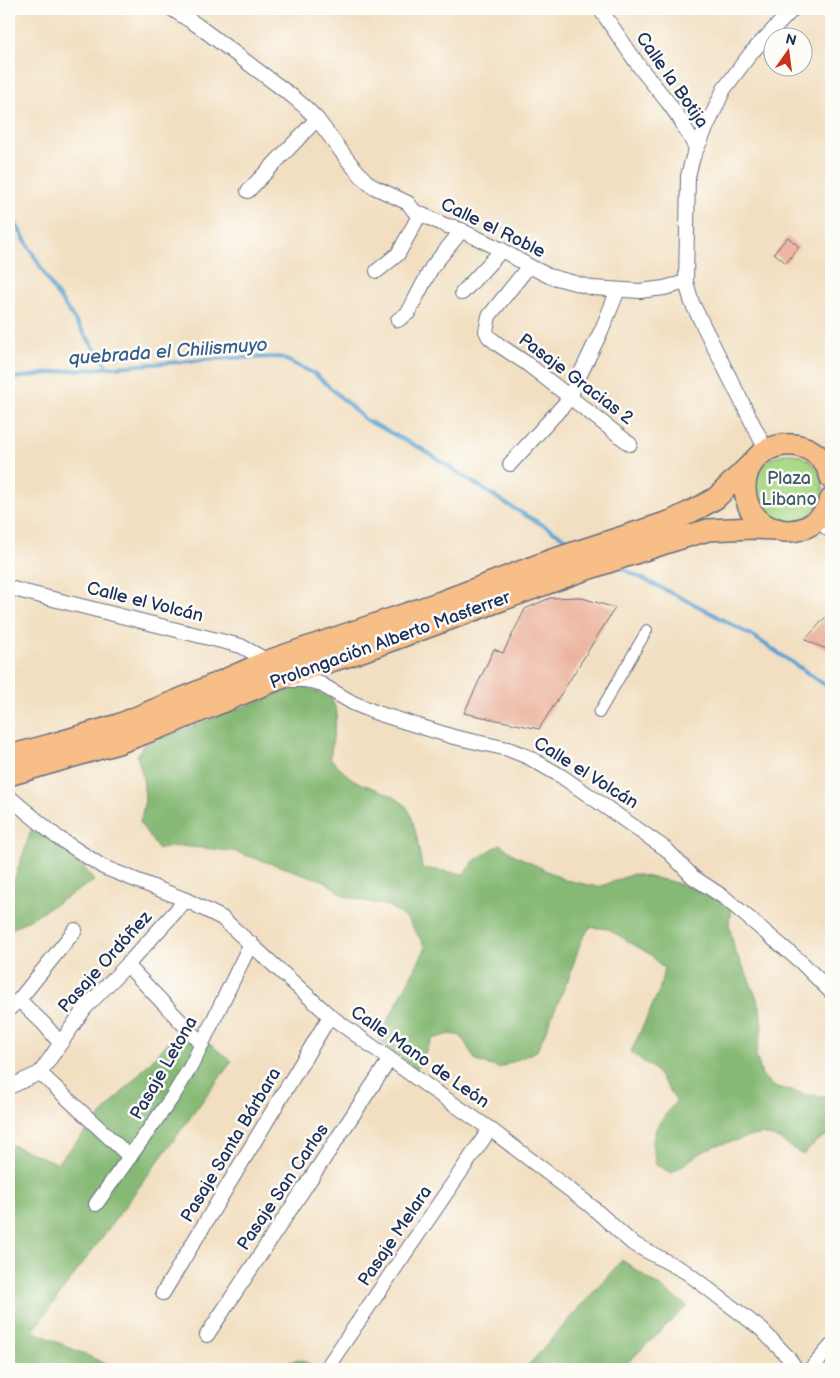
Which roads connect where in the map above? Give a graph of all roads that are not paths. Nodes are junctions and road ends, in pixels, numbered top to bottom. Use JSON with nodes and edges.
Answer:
{"nodes":[{"id":1,"x":172,"y":9,"type":"edge"},
{"id":2,"x":600,"y":9,"type":"edge"},
{"id":3,"x":793,"y":9,"type":"edge"},
{"id":4,"x":317,"y":119,"type":"junction"},
{"id":5,"x":696,"y":148,"type":"junction"},
{"id":6,"x":248,"y":191,"type":"dead end"},
{"id":7,"x":420,"y":214,"type":"junction"},
{"id":8,"x":462,"y":230,"type":"junction"},
{"id":9,"x":502,"y":250,"type":"junction"},
{"id":10,"x":529,"y":266,"type":"junction"},
{"id":11,"x":377,"y":271,"type":"dead end"},
{"id":12,"x":686,"y":282,"type":"junction"},
{"id":13,"x":618,"y":290,"type":"junction"},
{"id":14,"x":462,"y":293,"type":"dead end"},
{"id":15,"x":398,"y":320,"type":"dead end"},
{"id":16,"x":571,"y":397,"type":"junction"},
{"id":17,"x":630,"y":444,"type":"dead end"},
{"id":18,"x":799,"y":446,"type":"junction"},
{"id":19,"x":831,"y":455,"type":"edge"},
{"id":20,"x":760,"y":456,"type":"junction"},
{"id":21,"x":510,"y":464,"type":"dead end"},
{"id":22,"x":831,"y":478,"type":"edge"},
{"id":23,"x":828,"y":512,"type":"edge"},
{"id":24,"x":777,"y":530,"type":"junction"},
{"id":25,"x":9,"y":588,"type":"edge"},
{"id":26,"x":647,"y":630,"type":"dead end"},
{"id":27,"x":271,"y":671,"type":"junction"},
{"id":28,"x":599,"y":713,"type":"dead end"},
{"id":29,"x":9,"y":756,"type":"edge"},
{"id":30,"x":9,"y":775,"type":"edge"},
{"id":31,"x":9,"y":797,"type":"edge"},
{"id":32,"x":186,"y":900,"type":"junction"},
{"id":33,"x":75,"y":930,"type":"dead end"},
{"id":34,"x":251,"y":943,"type":"junction"},
{"id":35,"x":127,"y":965,"type":"junction"},
{"id":36,"x":831,"y":992,"type":"edge"},
{"id":37,"x":14,"y":1004,"type":"edge"},
{"id":38,"x":330,"y":1016,"type":"junction"},
{"id":39,"x":60,"y":1043,"type":"junction"},
{"id":40,"x":202,"y":1044,"type":"junction"},
{"id":41,"x":390,"y":1060,"type":"junction"},
{"id":42,"x":40,"y":1073,"type":"junction"},
{"id":43,"x":9,"y":1087,"type":"edge"},
{"id":44,"x":490,"y":1129,"type":"junction"},
{"id":45,"x":130,"y":1157,"type":"junction"},
{"id":46,"x":96,"y":1204,"type":"dead end"},
{"id":47,"x":163,"y":1293,"type":"dead end"},
{"id":48,"x":207,"y":1335,"type":"dead end"},
{"id":49,"x":831,"y":1346,"type":"edge"},
{"id":50,"x":330,"y":1364,"type":"dead end"},
{"id":51,"x":796,"y":1369,"type":"edge"},
{"id":52,"x":811,"y":1369,"type":"edge"}],
"edges":[{"from":1,"to":4,"type":"street","name":"Calle el Roble"},
{"from":2,"to":5,"type":"street","name":"Calle la Botija"},
{"from":3,"to":5,"type":"street"},
{"from":4,"to":6,"type":"street"},
{"from":4,"to":7,"type":"street","name":"Calle el Roble"},
{"from":5,"to":12,"type":"street"},
{"from":7,"to":8,"type":"street","name":"Calle el Roble"},
{"from":7,"to":11,"type":"street"},
{"from":8,"to":9,"type":"street","name":"Calle el Roble"},
{"from":8,"to":15,"type":"street"},
{"from":9,"to":10,"type":"street","name":"Calle el Roble"},
{"from":9,"to":14,"type":"street"},
{"from":10,"to":13,"type":"street","name":"Calle el Roble"},
{"from":10,"to":16,"type":"street","name":"Pasaje Gracias 2"},
{"from":12,"to":13,"type":"street","name":"Calle el Roble"},
{"from":12,"to":20,"type":"street"},
{"from":13,"to":16,"type":"street"},
{"from":16,"to":17,"type":"street","name":"Pasaje Gracias 2"},
{"from":16,"to":21,"type":"street"},
{"from":18,"to":19,"type":"main road"},
{"from":18,"to":20,"type":"main road"},
{"from":18,"to":22,"type":"main road"},
{"from":20,"to":24,"type":"main road"},
{"from":20,"to":27,"type":"main road","name":"Prolongación Alberto Masferrer"},
{"from":23,"to":24,"type":"main road","name":"Prolongación Alberto Masferrer"},
{"from":24,"to":27,"type":"main road","name":"Prolongación Alberto Masferrer"},
{"from":25,"to":27,"type":"street","name":"Calle el Volcán"},
{"from":26,"to":28,"type":"street"},
{"from":27,"to":29,"type":"main road","name":"Prolongación Alberto Masferrer"},
{"from":27,"to":30,"type":"main road","name":"Prolongación Alberto Masferrer"},
{"from":27,"to":36,"type":"street","name":"Calle el Volcán"},
{"from":31,"to":32,"type":"street","name":"Calle Mano de León"},
{"from":32,"to":34,"type":"street","name":"Calle Mano de León"},
{"from":32,"to":35,"type":"street","name":"Pasaje Ordóñez"},
{"from":33,"to":37,"type":"street"},
{"from":34,"to":38,"type":"street","name":"Calle Mano de León"},
{"from":34,"to":40,"type":"street","name":"Pasaje Letona"},
{"from":35,"to":39,"type":"street","name":"Pasaje Ordóñez"},
{"from":35,"to":40,"type":"street"},
{"from":37,"to":39,"type":"street"},
{"from":38,"to":41,"type":"street","name":"Calle Mano de León"},
{"from":38,"to":47,"type":"street","name":"Pasaje Santa Bárbara"},
{"from":39,"to":42,"type":"street","name":"Pasaje Ordóñez"},
{"from":40,"to":45,"type":"street","name":"Pasaje Letona"},
{"from":41,"to":44,"type":"street","name":"Calle Mano de León"},
{"from":41,"to":48,"type":"street","name":"Pasaje San Carlos"},
{"from":42,"to":43,"type":"street"},
{"from":42,"to":45,"type":"street"},
{"from":44,"to":50,"type":"street","name":"Pasaje Melara"},
{"from":44,"to":51,"type":"street","name":"Calle Mano de León"},
{"from":45,"to":46,"type":"street","name":"Pasaje Letona"},
{"from":49,"to":52,"type":"street"}]}
